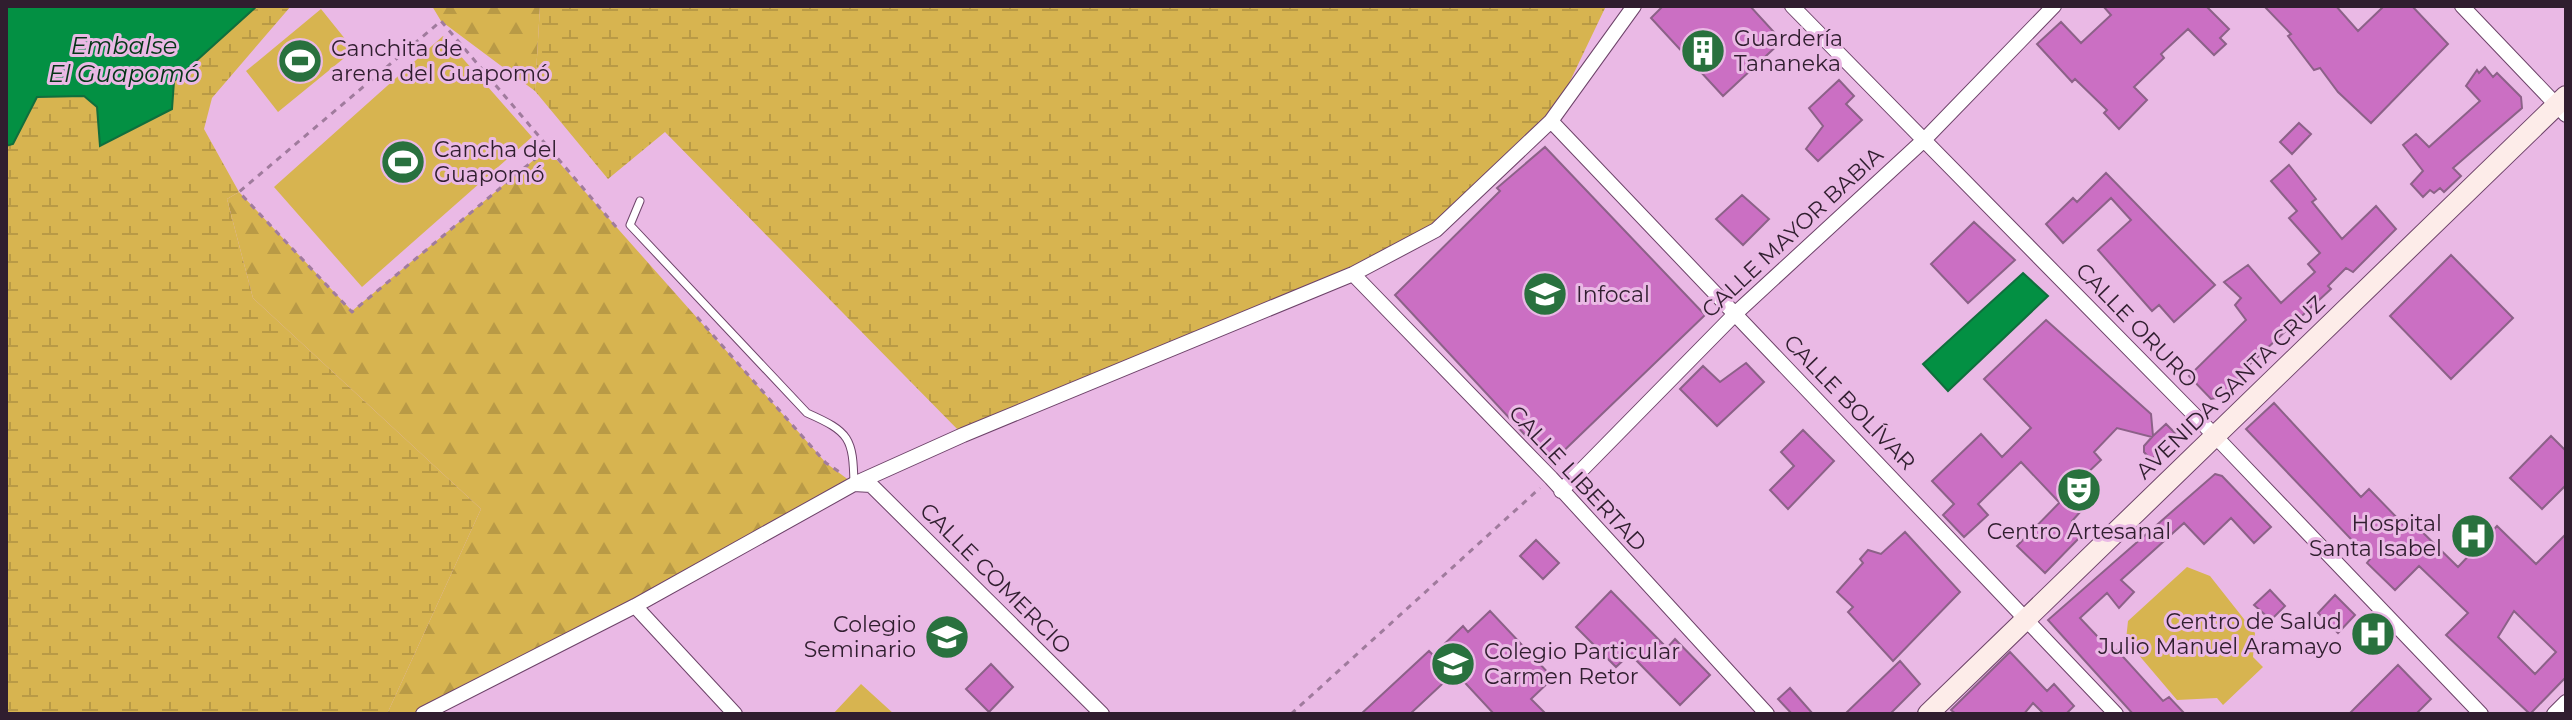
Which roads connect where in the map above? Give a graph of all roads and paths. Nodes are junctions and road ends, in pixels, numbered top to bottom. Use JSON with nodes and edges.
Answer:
{"nodes":[{"id":1,"x":1634,"y":6,"type":"edge"},
{"id":2,"x":1792,"y":6,"type":"edge"},
{"id":3,"x":2054,"y":6,"type":"edge"},
{"id":4,"x":2462,"y":6,"type":"edge"},
{"id":5,"x":2563,"y":105,"type":"edge"},
{"id":6,"x":1551,"y":121,"type":"junction"},
{"id":7,"x":1925,"y":139,"type":"junction"},
{"id":8,"x":547,"y":149,"type":"junction"},
{"id":9,"x":640,"y":201,"type":"dead end"},
{"id":10,"x":618,"y":229,"type":"dead end"},
{"id":11,"x":1353,"y":274,"type":"junction"},
{"id":12,"x":691,"y":311,"type":"dead end"},
{"id":13,"x":1736,"y":313,"type":"junction"},
{"id":14,"x":2215,"y":436,"type":"junction"},
{"id":15,"x":826,"y":463,"type":"dead end"},
{"id":16,"x":1551,"y":478,"type":"junction"},
{"id":17,"x":854,"y":484,"type":"junction"},
{"id":18,"x":1561,"y":491,"type":"junction"},
{"id":19,"x":635,"y":606,"type":"junction"},
{"id":20,"x":2026,"y":618,"type":"junction"},
{"id":21,"x":2566,"y":702,"type":"edge"},
{"id":22,"x":423,"y":714,"type":"edge"},
{"id":23,"x":735,"y":714,"type":"edge"},
{"id":24,"x":1102,"y":714,"type":"edge"},
{"id":25,"x":1291,"y":714,"type":"edge"},
{"id":26,"x":1767,"y":714,"type":"edge"},
{"id":27,"x":1928,"y":714,"type":"edge"},
{"id":28,"x":2116,"y":714,"type":"edge"},
{"id":29,"x":2481,"y":714,"type":"edge"},
{"id":30,"x":2554,"y":714,"type":"edge"}],
"edges":[{"from":1,"to":6,"type":"street"},
{"from":2,"to":7,"type":"street","name":"CALLE ORURO"},
{"from":3,"to":7,"type":"street","name":"CALLE MAYOR BABIA"},
{"from":4,"to":5,"type":"street"},
{"from":5,"to":14,"type":"main road","name":"AVENIDA SANTA CRUZ"},
{"from":6,"to":11,"type":"street"},
{"from":6,"to":13,"type":"street","name":"CALLE BOLÍVAR"},
{"from":7,"to":13,"type":"street","name":"CALLE MAYOR BABIA"},
{"from":7,"to":14,"type":"street","name":"CALLE ORURO"},
{"from":8,"to":8,"type":"path"},
{"from":8,"to":10,"type":"path"},
{"from":9,"to":17,"type":"lane"},
{"from":11,"to":16,"type":"street","name":"CALLE LIBERTAD"},
{"from":11,"to":17,"type":"street"},
{"from":12,"to":15,"type":"path"},
{"from":13,"to":18,"type":"street","name":"CALLE MAYOR BABIA"},
{"from":13,"to":20,"type":"street","name":"CALLE BOLÍVAR"},
{"from":14,"to":20,"type":"main road","name":"AVENIDA SANTA CRUZ"},
{"from":14,"to":29,"type":"street","name":"CALLE ORURO"},
{"from":16,"to":18,"type":"street","name":"CALLE LIBERTAD"},
{"from":16,"to":25,"type":"path"},
{"from":17,"to":19,"type":"street"},
{"from":17,"to":24,"type":"street","name":"CALLE COMERCIO"},
{"from":18,"to":26,"type":"street","name":"CALLE LIBERTAD"},
{"from":19,"to":22,"type":"street"},
{"from":19,"to":23,"type":"street"},
{"from":20,"to":27,"type":"main road","name":"AVENIDA SANTA CRUZ"},
{"from":20,"to":28,"type":"street","name":"CALLE BOLÍVAR"},
{"from":21,"to":30,"type":"street"}]}
